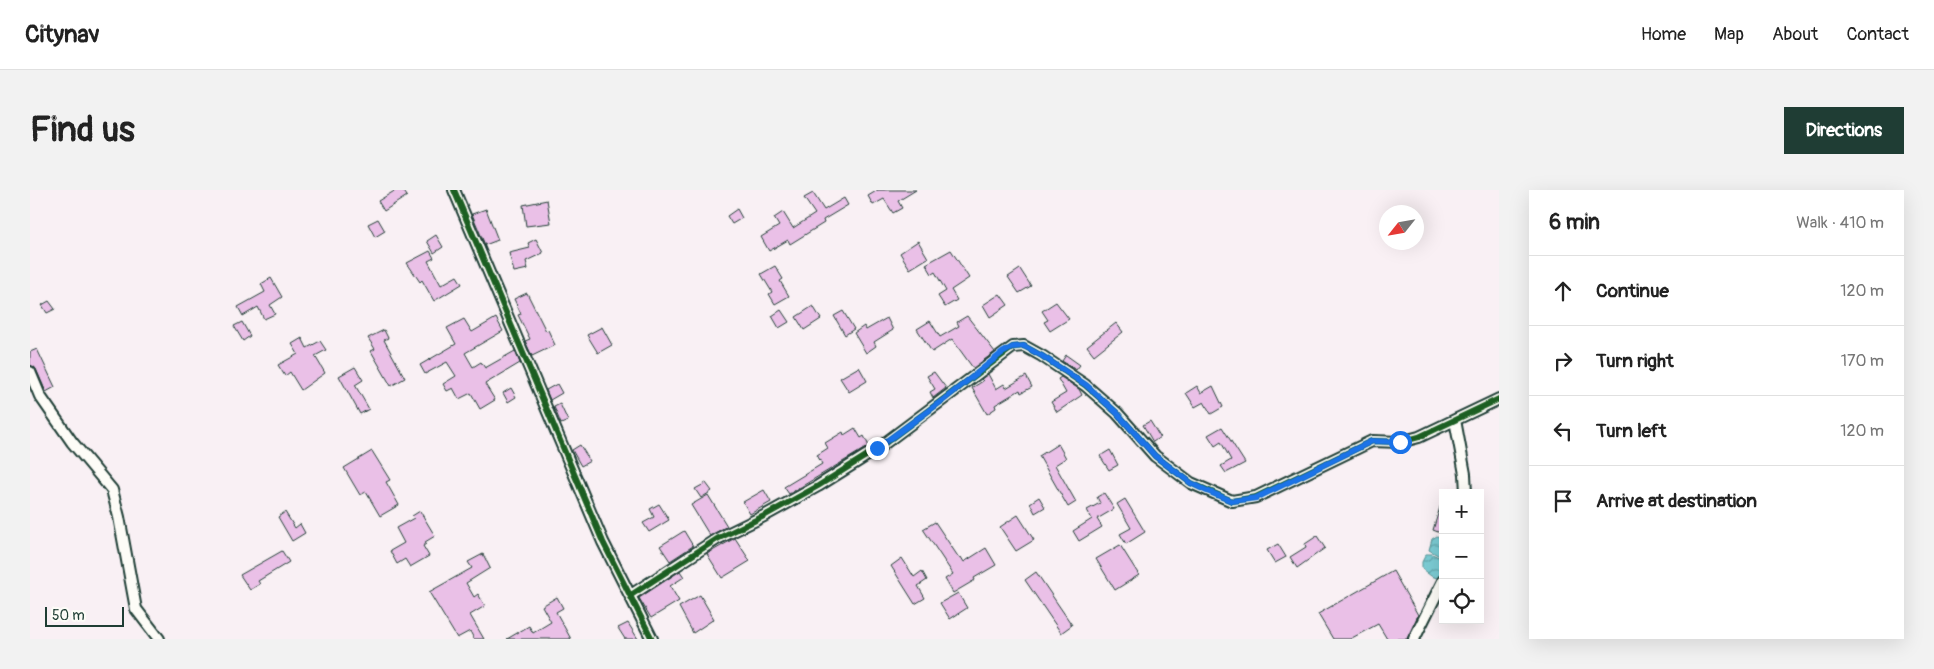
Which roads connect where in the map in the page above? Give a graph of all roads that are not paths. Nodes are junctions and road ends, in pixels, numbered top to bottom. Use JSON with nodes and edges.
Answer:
{"nodes":[{"id":1,"x":454,"y":190,"type":"edge"},
{"id":2,"x":30,"y":372,"type":"edge"},
{"id":3,"x":1499,"y":399,"type":"edge"},
{"id":4,"x":1455,"y":420,"type":"junction"},
{"id":5,"x":1466,"y":489,"type":"edge"},
{"id":6,"x":1439,"y":588,"type":"edge"},
{"id":7,"x":631,"y":595,"type":"junction"},
{"id":8,"x":158,"y":639,"type":"edge"},
{"id":9,"x":652,"y":639,"type":"edge"},
{"id":10,"x":1414,"y":639,"type":"edge"}],
"edges":[{"from":1,"to":7,"type":"street"},
{"from":2,"to":8,"type":"street"},
{"from":3,"to":4,"type":"street"},
{"from":4,"to":5,"type":"street"},
{"from":4,"to":7,"type":"street"},
{"from":6,"to":10,"type":"street"},
{"from":7,"to":9,"type":"street"}]}
